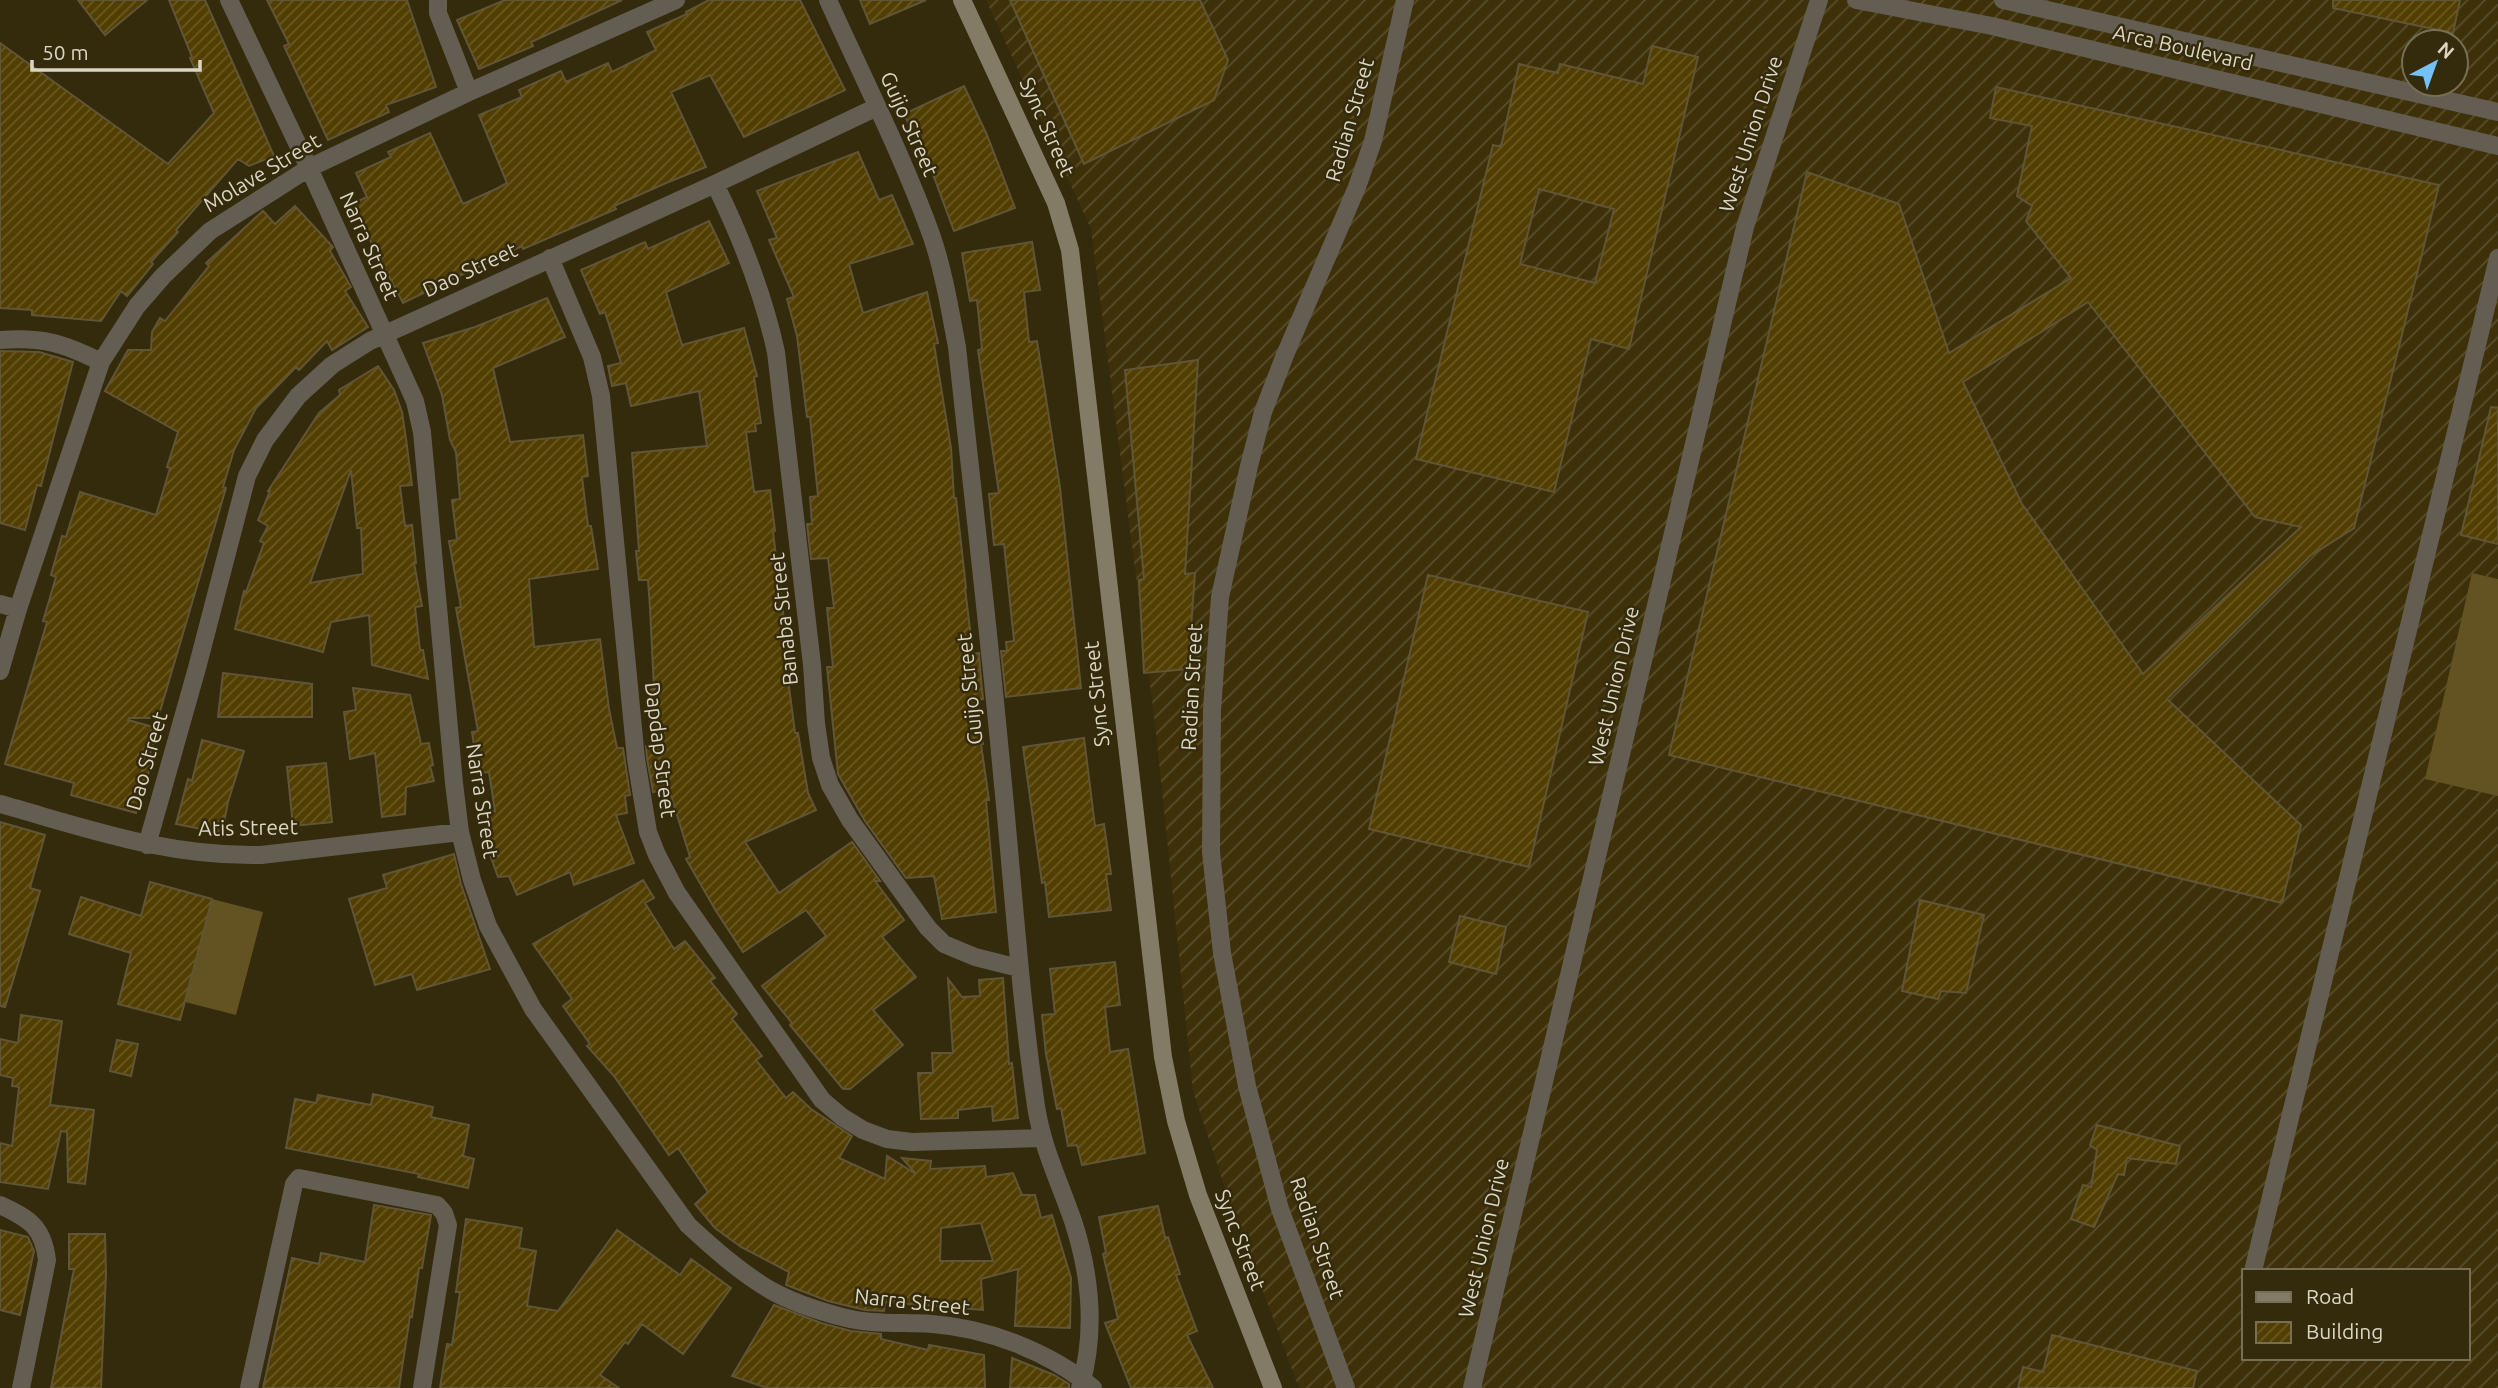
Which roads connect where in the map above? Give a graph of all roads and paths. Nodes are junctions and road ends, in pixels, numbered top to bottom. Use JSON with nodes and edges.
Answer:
{"nodes":[{"id":1,"x":229,"y":0,"type":"edge"},
{"id":2,"x":438,"y":0,"type":"edge"},
{"id":3,"x":676,"y":0,"type":"edge"},
{"id":4,"x":828,"y":0,"type":"edge"},
{"id":5,"x":962,"y":0,"type":"edge"},
{"id":6,"x":1405,"y":0,"type":"edge"},
{"id":7,"x":1819,"y":0,"type":"edge"},
{"id":8,"x":1856,"y":0,"type":"edge"},
{"id":9,"x":2003,"y":0,"type":"edge"},
{"id":10,"x":469,"y":92,"type":"junction"},
{"id":11,"x":877,"y":107,"type":"junction"},
{"id":12,"x":2498,"y":112,"type":"edge"},
{"id":13,"x":2498,"y":146,"type":"edge"},
{"id":14,"x":309,"y":168,"type":"junction"},
{"id":15,"x":715,"y":184,"type":"junction"},
{"id":16,"x":550,"y":258,"type":"junction"},
{"id":17,"x":2498,"y":258,"type":"edge"},
{"id":18,"x":384,"y":334,"type":"junction"},
{"id":19,"x":0,"y":340,"type":"edge"},
{"id":20,"x":101,"y":362,"type":"junction"},
{"id":21,"x":0,"y":604,"type":"edge"},
{"id":22,"x":18,"y":609,"type":"junction"},
{"id":23,"x":0,"y":671,"type":"edge"},
{"id":24,"x":0,"y":804,"type":"edge"},
{"id":25,"x":460,"y":832,"type":"junction"},
{"id":26,"x":147,"y":845,"type":"junction"},
{"id":27,"x":1019,"y":968,"type":"junction"},
{"id":28,"x":1042,"y":1138,"type":"junction"},
{"id":29,"x":0,"y":1205,"type":"edge"},
{"id":30,"x":2252,"y":1269,"type":"edge"},
{"id":31,"x":1085,"y":1385,"type":"edge"},
{"id":32,"x":21,"y":1388,"type":"edge"},
{"id":33,"x":250,"y":1388,"type":"edge"},
{"id":34,"x":422,"y":1388,"type":"edge"},
{"id":35,"x":1273,"y":1388,"type":"edge"},
{"id":36,"x":1346,"y":1388,"type":"edge"},
{"id":37,"x":1472,"y":1388,"type":"edge"}],
"edges":[{"from":1,"to":14,"type":"street","name":"Narra Street"},
{"from":2,"to":10,"type":"street"},
{"from":3,"to":10,"type":"street","name":"Molave Street"},
{"from":4,"to":11,"type":"street","name":"Guijo Street"},
{"from":5,"to":35,"type":"main road","name":"Sync Street"},
{"from":6,"to":36,"type":"street","name":"Radian Street"},
{"from":7,"to":37,"type":"street","name":"West Union Drive"},
{"from":8,"to":13,"type":"street","name":"Arca Boulevard"},
{"from":9,"to":12,"type":"street","name":"Arca Boulevard"},
{"from":10,"to":14,"type":"street","name":"Molave Street"},
{"from":11,"to":15,"type":"street","name":"Dao Street"},
{"from":11,"to":27,"type":"street","name":"Guijo Street"},
{"from":14,"to":18,"type":"street","name":"Narra Street"},
{"from":14,"to":20,"type":"street","name":"Molave Street"},
{"from":15,"to":16,"type":"street","name":"Dao Street"},
{"from":15,"to":27,"type":"street","name":"Banaba Street"},
{"from":16,"to":18,"type":"street","name":"Dao Street"},
{"from":16,"to":28,"type":"street","name":"Dapdap Street"},
{"from":17,"to":30,"type":"street"},
{"from":18,"to":25,"type":"street","name":"Narra Street"},
{"from":18,"to":26,"type":"street","name":"Dao Street"},
{"from":19,"to":20,"type":"street"},
{"from":20,"to":22,"type":"street","name":"Molave Street"},
{"from":21,"to":22,"type":"street"},
{"from":22,"to":23,"type":"street","name":"Molave Street"},
{"from":24,"to":26,"type":"street","name":"Atis Street"},
{"from":25,"to":26,"type":"street","name":"Atis Street"},
{"from":25,"to":31,"type":"street","name":"Narra Street"},
{"from":27,"to":28,"type":"street","name":"Guijo Street"},
{"from":28,"to":31,"type":"street","name":"Guijo Street"},
{"from":29,"to":32,"type":"street"},
{"from":33,"to":34,"type":"street"}]}
